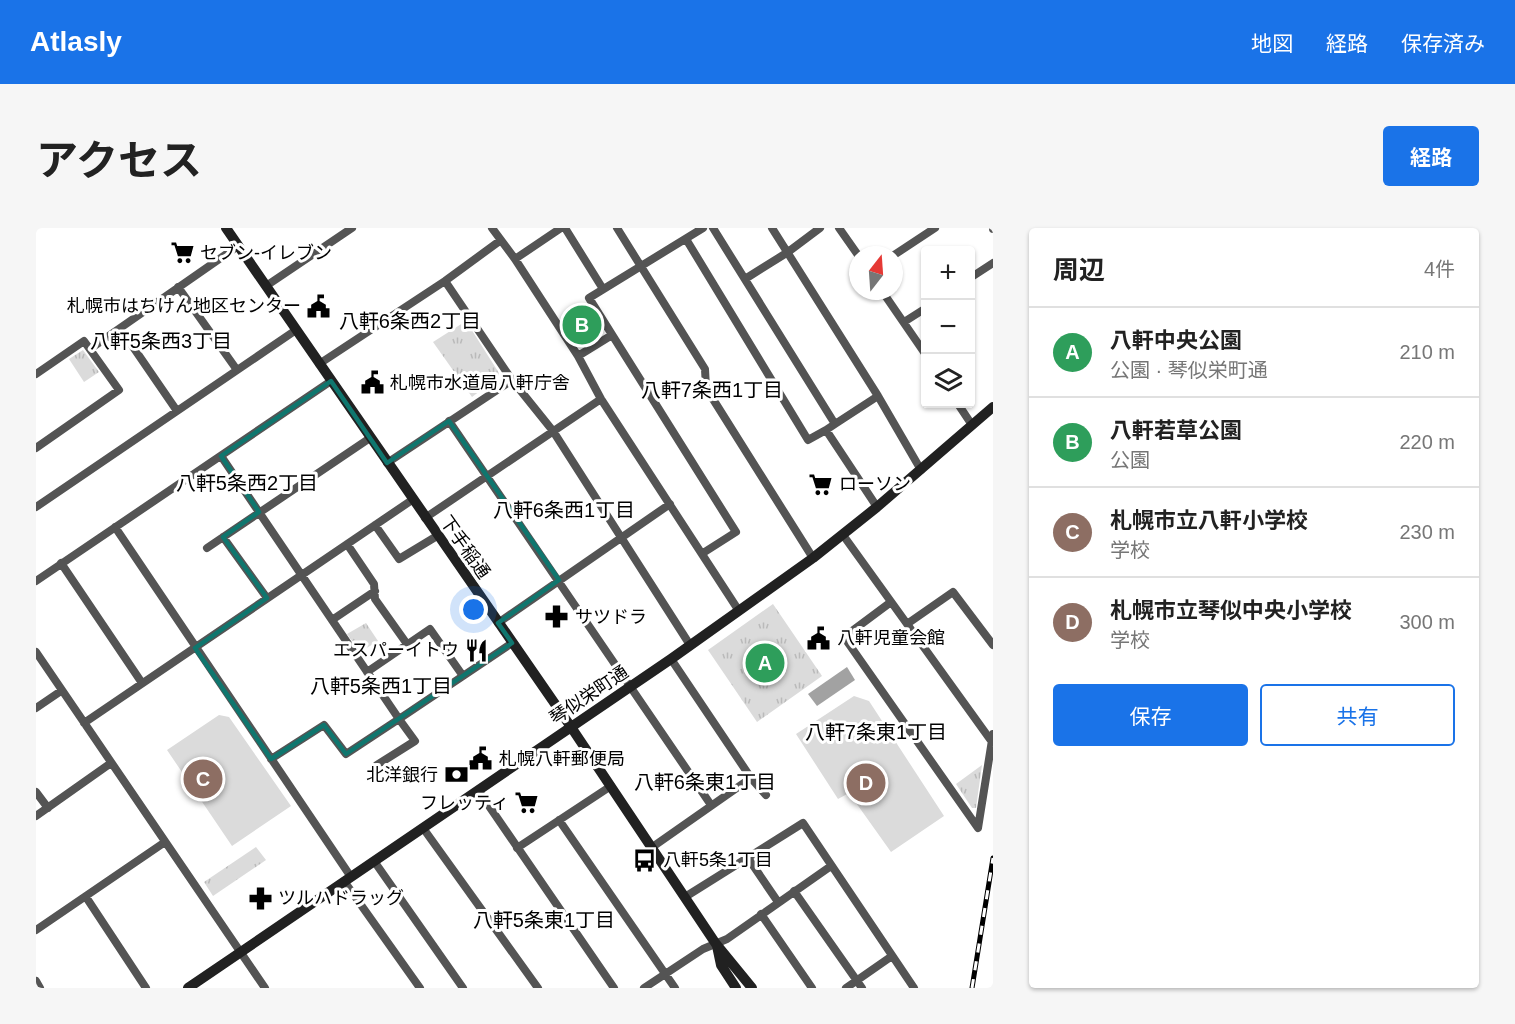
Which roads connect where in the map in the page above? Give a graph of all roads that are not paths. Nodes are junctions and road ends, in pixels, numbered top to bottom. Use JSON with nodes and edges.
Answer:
{"nodes":[{"id":1,"x":226,"y":228,"type":"edge"},
{"id":2,"x":351,"y":228,"type":"edge"},
{"id":3,"x":492,"y":228,"type":"edge"},
{"id":4,"x":563,"y":228,"type":"edge"},
{"id":5,"x":617,"y":228,"type":"edge"},
{"id":6,"x":703,"y":228,"type":"edge"},
{"id":7,"x":713,"y":228,"type":"edge"},
{"id":8,"x":772,"y":228,"type":"edge"},
{"id":9,"x":820,"y":228,"type":"edge"},
{"id":10,"x":840,"y":228,"type":"edge"},
{"id":11,"x":935,"y":228,"type":"edge"},
{"id":12,"x":686,"y":239,"type":"junction"},
{"id":13,"x":501,"y":240,"type":"junction"},
{"id":14,"x":238,"y":246,"type":"junction"},
{"id":15,"x":852,"y":246,"type":"edge"},
{"id":16,"x":903,"y":249,"type":"edge"},
{"id":17,"x":788,"y":252,"type":"junction"},
{"id":18,"x":515,"y":259,"type":"junction"},
{"id":19,"x":993,"y":263,"type":"edge"},
{"id":20,"x":641,"y":266,"type":"junction"},
{"id":21,"x":975,"y":275,"type":"edge"},
{"id":22,"x":745,"y":279,"type":"junction"},
{"id":23,"x":445,"y":281,"type":"junction"},
{"id":24,"x":266,"y":286,"type":"junction"},
{"id":25,"x":178,"y":287,"type":"junction"},
{"id":26,"x":603,"y":289,"type":"junction"},
{"id":27,"x":888,"y":300,"type":"edge"},
{"id":28,"x":921,"y":311,"type":"edge"},
{"id":29,"x":904,"y":322,"type":"junction"},
{"id":30,"x":120,"y":328,"type":"junction"},
{"id":31,"x":296,"y":330,"type":"junction"},
{"id":32,"x":612,"y":335,"type":"junction"},
{"id":33,"x":90,"y":349,"type":"junction"},
{"id":34,"x":925,"y":354,"type":"edge"},
{"id":35,"x":578,"y":356,"type":"junction"},
{"id":36,"x":319,"y":364,"type":"junction"},
{"id":37,"x":237,"y":370,"type":"junction"},
{"id":38,"x":36,"y":374,"type":"edge"},
{"id":39,"x":512,"y":380,"type":"junction"},
{"id":40,"x":331,"y":381,"type":"junction"},
{"id":41,"x":878,"y":396,"type":"junction"},
{"id":42,"x":601,"y":399,"type":"junction"},
{"id":43,"x":993,"y":407,"type":"edge"},
{"id":44,"x":961,"y":408,"type":"edge"},
{"id":45,"x":177,"y":411,"type":"junction"},
{"id":46,"x":449,"y":421,"type":"junction"},
{"id":47,"x":835,"y":424,"type":"junction"},
{"id":48,"x":972,"y":425,"type":"junction"},
{"id":49,"x":826,"y":430,"type":"junction"},
{"id":50,"x":553,"y":431,"type":"junction"},
{"id":51,"x":370,"y":438,"type":"junction"},
{"id":52,"x":36,"y":448,"type":"edge"},
{"id":53,"x":221,"y":456,"type":"junction"},
{"id":54,"x":387,"y":463,"type":"junction"},
{"id":55,"x":921,"y":470,"type":"junction"},
{"id":56,"x":488,"y":476,"type":"junction"},
{"id":57,"x":412,"y":500,"type":"junction"},
{"id":58,"x":670,"y":504,"type":"junction"},
{"id":59,"x":36,"y":507,"type":"edge"},
{"id":60,"x":877,"y":507,"type":"junction"},
{"id":61,"x":259,"y":512,"type":"junction"},
{"id":62,"x":425,"y":518,"type":"junction"},
{"id":63,"x":375,"y":525,"type":"junction"},
{"id":64,"x":115,"y":527,"type":"junction"},
{"id":65,"x":843,"y":535,"type":"junction"},
{"id":66,"x":437,"y":536,"type":"junction"},
{"id":67,"x":223,"y":537,"type":"junction"},
{"id":68,"x":622,"y":538,"type":"junction"},
{"id":69,"x":347,"y":544,"type":"junction"},
{"id":70,"x":207,"y":548,"type":"dead end"},
{"id":71,"x":703,"y":553,"type":"junction"},
{"id":72,"x":813,"y":558,"type":"junction"},
{"id":73,"x":62,"y":563,"type":"junction"},
{"id":74,"x":302,"y":575,"type":"junction"},
{"id":75,"x":559,"y":580,"type":"junction"},
{"id":76,"x":36,"y":581,"type":"edge"},
{"id":77,"x":375,"y":591,"type":"junction"},
{"id":78,"x":267,"y":598,"type":"junction"},
{"id":79,"x":891,"y":602,"type":"junction"},
{"id":80,"x":739,"y":611,"type":"junction"},
{"id":81,"x":332,"y":620,"type":"junction"},
{"id":82,"x":498,"y":623,"type":"junction"},
{"id":83,"x":907,"y":624,"type":"junction"},
{"id":84,"x":512,"y":643,"type":"junction"},
{"id":85,"x":407,"y":644,"type":"junction"},
{"id":86,"x":690,"y":645,"type":"junction"},
{"id":87,"x":993,"y":645,"type":"edge"},
{"id":88,"x":195,"y":648,"type":"junction"},
{"id":89,"x":36,"y":652,"type":"edge"},
{"id":90,"x":671,"y":659,"type":"junction"},
{"id":91,"x":367,"y":672,"type":"junction"},
{"id":92,"x":463,"y":676,"type":"junction"},
{"id":93,"x":142,"y":683,"type":"junction"},
{"id":94,"x":631,"y":686,"type":"junction"},
{"id":95,"x":62,"y":691,"type":"junction"},
{"id":96,"x":36,"y":708,"type":"edge"},
{"id":97,"x":399,"y":719,"type":"junction"},
{"id":98,"x":84,"y":723,"type":"junction"},
{"id":99,"x":571,"y":727,"type":"junction"},
{"id":100,"x":992,"y":738,"type":"edge"},
{"id":101,"x":991,"y":758,"type":"edge"},
{"id":102,"x":271,"y":759,"type":"junction"},
{"id":103,"x":111,"y":763,"type":"junction"},
{"id":104,"x":377,"y":765,"type":"dead end"},
{"id":105,"x":751,"y":778,"type":"junction"},
{"id":106,"x":611,"y":786,"type":"junction"},
{"id":107,"x":478,"y":790,"type":"junction"},
{"id":108,"x":36,"y":792,"type":"edge"},
{"id":109,"x":766,"y":795,"type":"dead end"},
{"id":110,"x":711,"y":805,"type":"junction"},
{"id":111,"x":48,"y":808,"type":"junction"},
{"id":112,"x":36,"y":816,"type":"edge"},
{"id":113,"x":559,"y":820,"type":"junction"},
{"id":114,"x":423,"y":828,"type":"junction"},
{"id":115,"x":165,"y":842,"type":"junction"},
{"id":116,"x":517,"y":848,"type":"junction"},
{"id":117,"x":651,"y":848,"type":"junction"},
{"id":118,"x":748,"y":858,"type":"junction"},
{"id":119,"x":374,"y":861,"type":"junction"},
{"id":120,"x":831,"y":866,"type":"junction"},
{"id":121,"x":348,"y":879,"type":"junction"},
{"id":122,"x":794,"y":891,"type":"junction"},
{"id":123,"x":86,"y":897,"type":"junction"},
{"id":124,"x":685,"y":897,"type":"junction"},
{"id":125,"x":778,"y":902,"type":"junction"},
{"id":126,"x":761,"y":914,"type":"junction"},
{"id":127,"x":36,"y":930,"type":"edge"},
{"id":128,"x":716,"y":944,"type":"junction"},
{"id":129,"x":240,"y":952,"type":"junction"},
{"id":130,"x":892,"y":956,"type":"junction"},
{"id":131,"x":665,"y":974,"type":"junction"},
{"id":132,"x":857,"y":980,"type":"junction"},
{"id":133,"x":36,"y":981,"type":"edge"},
{"id":134,"x":40,"y":988,"type":"edge"},
{"id":135,"x":146,"y":988,"type":"edge"},
{"id":136,"x":188,"y":988,"type":"edge"},
{"id":137,"x":265,"y":988,"type":"edge"},
{"id":138,"x":420,"y":988,"type":"edge"},
{"id":139,"x":463,"y":988,"type":"edge"},
{"id":140,"x":538,"y":988,"type":"edge"},
{"id":141,"x":614,"y":988,"type":"edge"},
{"id":142,"x":644,"y":988,"type":"edge"},
{"id":143,"x":675,"y":988,"type":"edge"},
{"id":144,"x":736,"y":988,"type":"edge"},
{"id":145,"x":752,"y":988,"type":"edge"},
{"id":146,"x":812,"y":988,"type":"edge"},
{"id":147,"x":846,"y":988,"type":"edge"},
{"id":148,"x":862,"y":988,"type":"edge"},
{"id":149,"x":914,"y":988,"type":"edge"}],
"edges":[{"from":1,"to":14,"type":"main road","name":"下手稲通"},
{"from":2,"to":24,"type":"street"},
{"from":3,"to":13,"type":"street"},
{"from":4,"to":18,"type":"street"},
{"from":4,"to":26,"type":"street"},
{"from":5,"to":20,"type":"street"},
{"from":6,"to":12,"type":"street"},
{"from":7,"to":22,"type":"street"},
{"from":8,"to":17,"type":"street"},
{"from":9,"to":17,"type":"street"},
{"from":10,"to":15,"type":"street"},
{"from":11,"to":16,"type":"street"},
{"from":12,"to":20,"type":"street"},
{"from":12,"to":49,"type":"street"},
{"from":13,"to":18,"type":"street"},
{"from":13,"to":23,"type":"street"},
{"from":14,"to":24,"type":"main road","name":"下手稲通"},
{"from":14,"to":25,"type":"street"},
{"from":17,"to":22,"type":"street"},
{"from":17,"to":41,"type":"street"},
{"from":18,"to":35,"type":"street"},
{"from":19,"to":21,"type":"street"},
{"from":20,"to":26,"type":"street"},
{"from":20,"to":72,"type":"street"},
{"from":22,"to":47,"type":"street"},
{"from":23,"to":36,"type":"street"},
{"from":23,"to":39,"type":"street"},
{"from":24,"to":31,"type":"main road","name":"下手稲通"},
{"from":25,"to":30,"type":"street"},
{"from":25,"to":37,"type":"street"},
{"from":26,"to":32,"type":"street"},
{"from":27,"to":29,"type":"street"},
{"from":28,"to":29,"type":"street"},
{"from":29,"to":34,"type":"street"},
{"from":30,"to":33,"type":"street"},
{"from":30,"to":45,"type":"street"},
{"from":31,"to":36,"type":"main road","name":"下手稲通"},
{"from":31,"to":37,"type":"street"},
{"from":32,"to":35,"type":"street"},
{"from":32,"to":71,"type":"street"},
{"from":33,"to":38,"type":"street"},
{"from":33,"to":52,"type":"street"},
{"from":35,"to":42,"type":"street"},
{"from":36,"to":40,"type":"main road","name":"下手稲通"},
{"from":37,"to":45,"type":"street"},
{"from":39,"to":46,"type":"street"},
{"from":39,"to":50,"type":"street"},
{"from":40,"to":51,"type":"main road","name":"下手稲通"},
{"from":40,"to":53,"type":"street"},
{"from":41,"to":47,"type":"street"},
{"from":41,"to":55,"type":"street"},
{"from":42,"to":50,"type":"street"},
{"from":42,"to":58,"type":"street"},
{"from":43,"to":48,"type":"main road","name":"琴似栄町通"},
{"from":44,"to":48,"type":"street"},
{"from":45,"to":59,"type":"street"},
{"from":46,"to":54,"type":"street"},
{"from":46,"to":56,"type":"street"},
{"from":47,"to":49,"type":"street"},
{"from":48,"to":55,"type":"main road","name":"琴似栄町通"},
{"from":49,"to":60,"type":"street"},
{"from":50,"to":56,"type":"street"},
{"from":50,"to":68,"type":"street"},
{"from":51,"to":54,"type":"main road","name":"下手稲通"},
{"from":51,"to":61,"type":"street"},
{"from":53,"to":61,"type":"street"},
{"from":53,"to":64,"type":"street"},
{"from":54,"to":57,"type":"main road","name":"下手稲通"},
{"from":55,"to":60,"type":"main road","name":"琴似栄町通"},
{"from":56,"to":62,"type":"street"},
{"from":56,"to":75,"type":"street"},
{"from":57,"to":62,"type":"main road","name":"下手稲通"},
{"from":57,"to":63,"type":"street"},
{"from":58,"to":68,"type":"street"},
{"from":58,"to":71,"type":"street"},
{"from":60,"to":65,"type":"main road","name":"琴似栄町通"},
{"from":61,"to":67,"type":"street"},
{"from":61,"to":74,"type":"street"},
{"from":62,"to":66,"type":"main road","name":"下手稲通"},
{"from":63,"to":66,"type":"street"},
{"from":63,"to":69,"type":"street"},
{"from":64,"to":73,"type":"street"},
{"from":64,"to":88,"type":"street"},
{"from":65,"to":72,"type":"main road","name":"琴似栄町通"},
{"from":65,"to":79,"type":"street"},
{"from":66,"to":82,"type":"main road","name":"下手稲通"},
{"from":67,"to":70,"type":"street"},
{"from":67,"to":78,"type":"street"},
{"from":68,"to":75,"type":"street"},
{"from":68,"to":86,"type":"street"},
{"from":69,"to":74,"type":"street"},
{"from":69,"to":77,"type":"street"},
{"from":71,"to":80,"type":"street"},
{"from":72,"to":80,"type":"main road","name":"琴似栄町通"},
{"from":73,"to":76,"type":"street"},
{"from":73,"to":93,"type":"street"},
{"from":74,"to":78,"type":"street"},
{"from":74,"to":81,"type":"street"},
{"from":75,"to":82,"type":"street"},
{"from":75,"to":94,"type":"street"},
{"from":77,"to":81,"type":"street"},
{"from":77,"to":85,"type":"street"},
{"from":78,"to":88,"type":"street"},
{"from":79,"to":83,"type":"street"},
{"from":79,"to":101,"type":"street"},
{"from":80,"to":86,"type":"main road","name":"琴似栄町通"},
{"from":81,"to":91,"type":"street"},
{"from":82,"to":84,"type":"main road","name":"下手稲通"},
{"from":83,"to":87,"type":"street"},
{"from":83,"to":100,"type":"street"},
{"from":84,"to":92,"type":"street"},
{"from":84,"to":99,"type":"main road","name":"下手稲通"},
{"from":85,"to":91,"type":"street"},
{"from":85,"to":92,"type":"street"},
{"from":86,"to":90,"type":"main road","name":"琴似栄町通"},
{"from":88,"to":93,"type":"street"},
{"from":88,"to":102,"type":"street"},
{"from":89,"to":95,"type":"street"},
{"from":90,"to":94,"type":"main road","name":"琴似栄町通"},
{"from":90,"to":105,"type":"street"},
{"from":91,"to":97,"type":"street"},
{"from":92,"to":97,"type":"street"},
{"from":93,"to":98,"type":"street"},
{"from":94,"to":99,"type":"main road","name":"琴似栄町通"},
{"from":94,"to":110,"type":"street"},
{"from":95,"to":96,"type":"street"},
{"from":95,"to":98,"type":"street"},
{"from":97,"to":102,"type":"street"},
{"from":97,"to":104,"type":"street"},
{"from":98,"to":103,"type":"street"},
{"from":99,"to":106,"type":"main road","name":"下手稲通"},
{"from":99,"to":107,"type":"main road","name":"琴似栄町通"},
{"from":100,"to":101,"type":"street"},
{"from":102,"to":121,"type":"street"},
{"from":103,"to":111,"type":"street"},
{"from":103,"to":115,"type":"street"},
{"from":105,"to":109,"type":"street"},
{"from":105,"to":110,"type":"street"},
{"from":106,"to":113,"type":"street"},
{"from":106,"to":117,"type":"main road","name":"下手稲通"},
{"from":107,"to":114,"type":"main road","name":"琴似栄町通"},
{"from":107,"to":116,"type":"street"},
{"from":108,"to":111,"type":"street"},
{"from":110,"to":117,"type":"street"},
{"from":111,"to":112,"type":"street"},
{"from":113,"to":116,"type":"street"},
{"from":113,"to":131,"type":"street"},
{"from":114,"to":119,"type":"main road","name":"琴似栄町通"},
{"from":114,"to":140,"type":"street"},
{"from":115,"to":123,"type":"street"},
{"from":115,"to":129,"type":"street"},
{"from":116,"to":141,"type":"street"},
{"from":117,"to":124,"type":"main road","name":"下手稲通"},
{"from":118,"to":120,"type":"street"},
{"from":118,"to":124,"type":"street"},
{"from":118,"to":125,"type":"street"},
{"from":119,"to":121,"type":"main road","name":"琴似栄町通"},
{"from":119,"to":139,"type":"street"},
{"from":120,"to":122,"type":"street"},
{"from":120,"to":130,"type":"street"},
{"from":121,"to":129,"type":"main road","name":"琴似栄町通"},
{"from":121,"to":138,"type":"street"},
{"from":122,"to":125,"type":"street"},
{"from":122,"to":132,"type":"street"},
{"from":123,"to":127,"type":"street"},
{"from":123,"to":135,"type":"street"},
{"from":124,"to":128,"type":"main road","name":"下手稲通"},
{"from":125,"to":126,"type":"street"},
{"from":126,"to":128,"type":"street"},
{"from":126,"to":146,"type":"street"},
{"from":128,"to":131,"type":"street"},
{"from":128,"to":144,"type":"main road","name":"下手稲通"},
{"from":128,"to":145,"type":"main road","name":"下手稲通"},
{"from":129,"to":136,"type":"main road","name":"琴似栄町通"},
{"from":129,"to":137,"type":"street"},
{"from":130,"to":132,"type":"street"},
{"from":130,"to":149,"type":"street"},
{"from":131,"to":142,"type":"street"},
{"from":131,"to":143,"type":"street"},
{"from":132,"to":147,"type":"street"},
{"from":132,"to":148,"type":"street"},
{"from":133,"to":134,"type":"street"}]}
